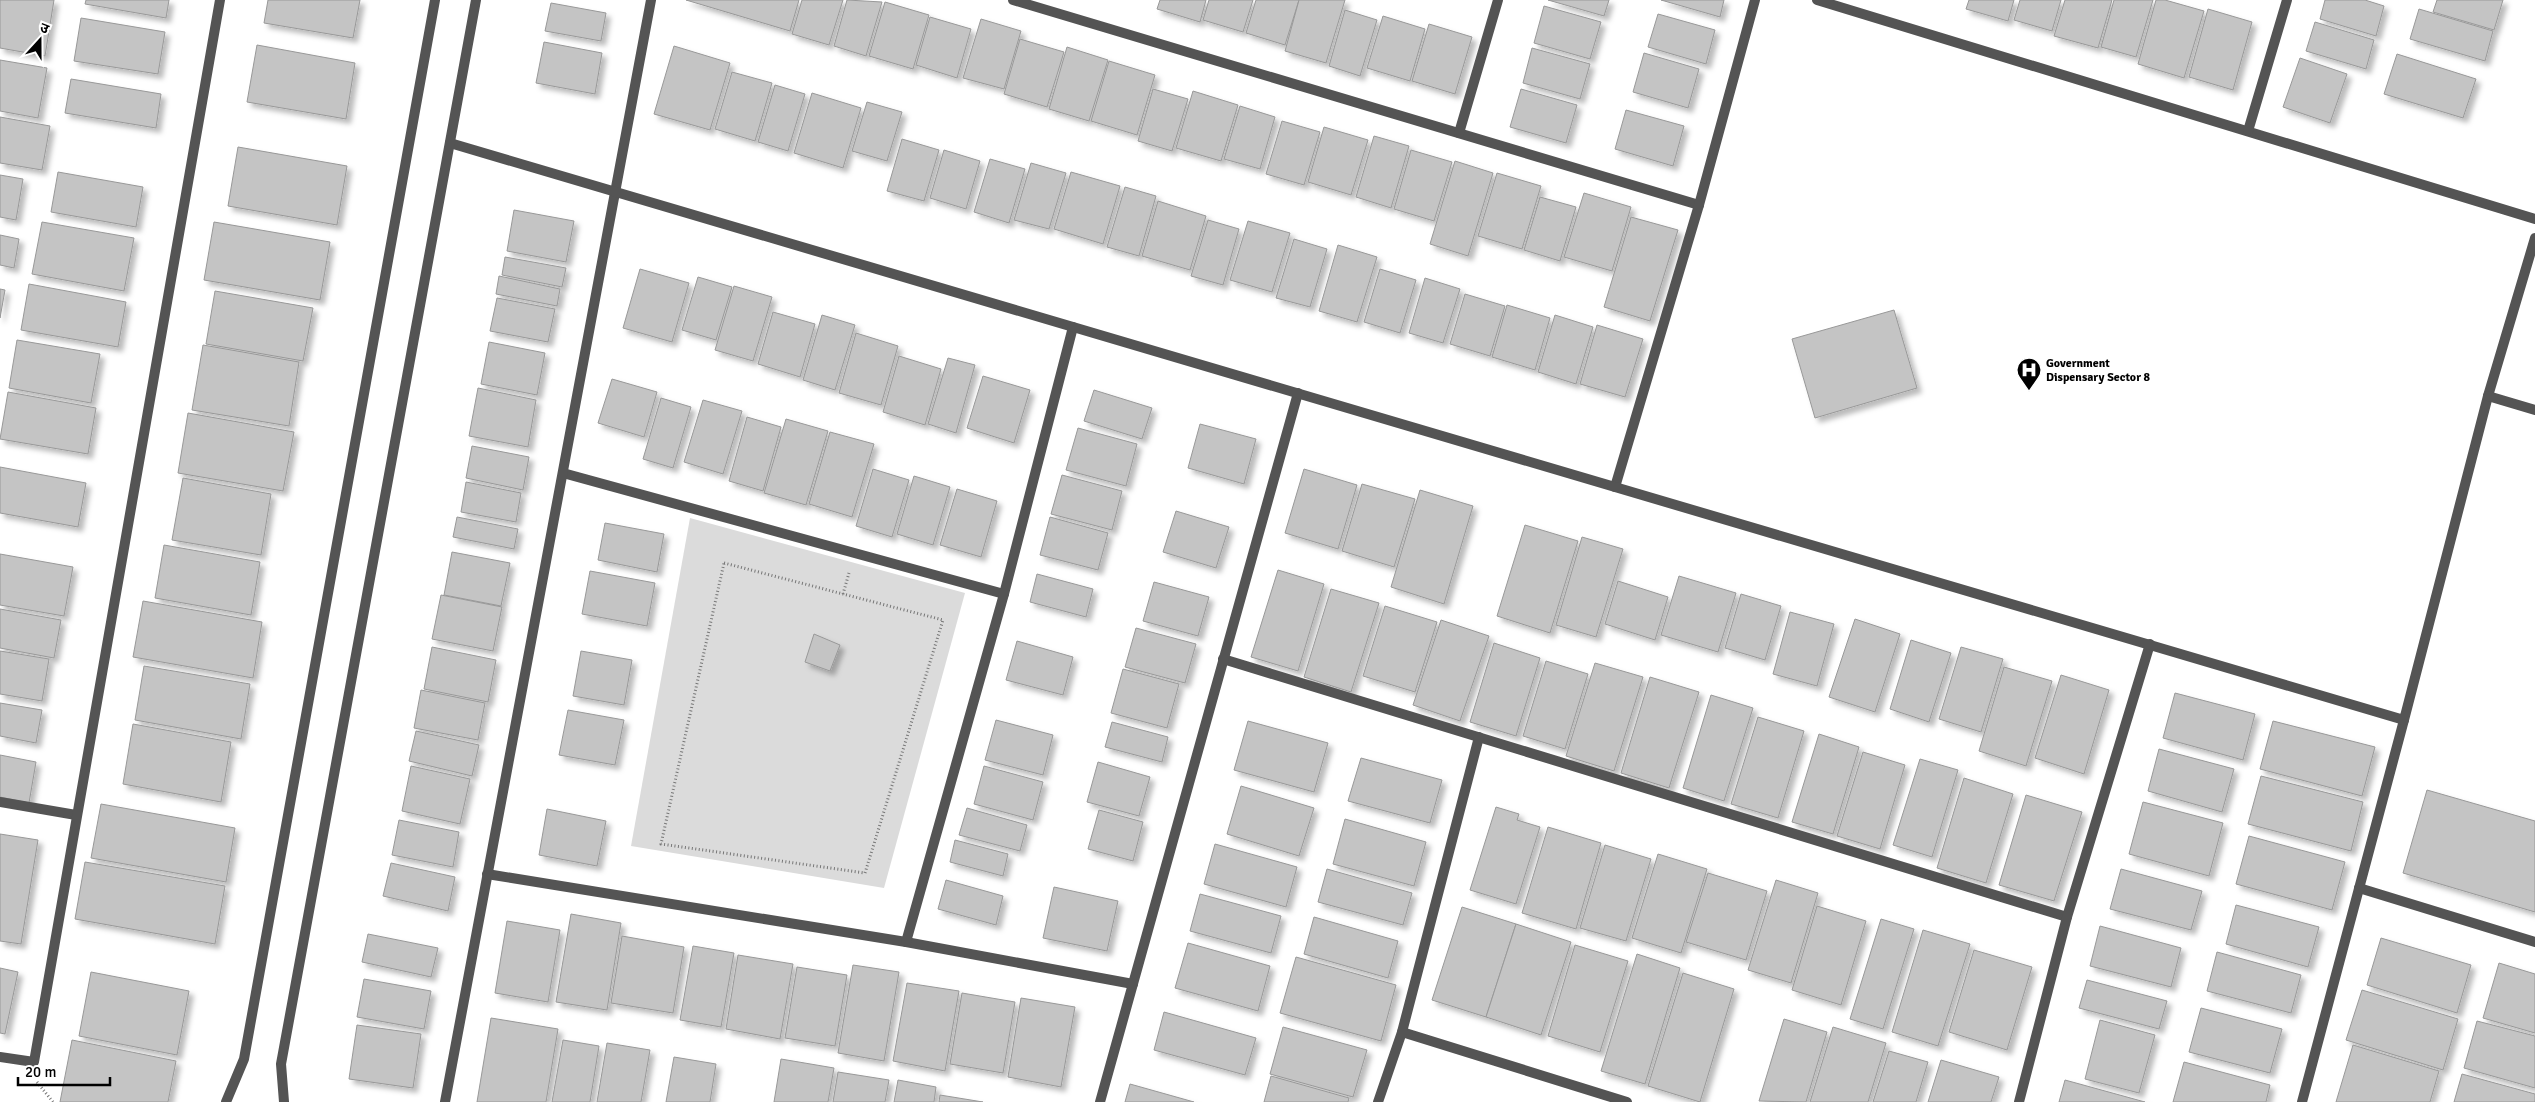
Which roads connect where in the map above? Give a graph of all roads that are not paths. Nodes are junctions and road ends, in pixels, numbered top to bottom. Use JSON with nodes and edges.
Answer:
{"nodes":[{"id":1,"x":220,"y":0,"type":"edge"},
{"id":2,"x":435,"y":0,"type":"edge"},
{"id":3,"x":476,"y":0,"type":"edge"},
{"id":4,"x":651,"y":0,"type":"edge"},
{"id":5,"x":1013,"y":0,"type":"edge"},
{"id":6,"x":1498,"y":0,"type":"edge"},
{"id":7,"x":1755,"y":0,"type":"edge"},
{"id":8,"x":1817,"y":0,"type":"edge"},
{"id":9,"x":2287,"y":0,"type":"edge"},
{"id":10,"x":2248,"y":131,"type":"junction"},
{"id":11,"x":1459,"y":133,"type":"junction"},
{"id":12,"x":450,"y":143,"type":"junction"},
{"id":13,"x":615,"y":192,"type":"junction"},
{"id":14,"x":1699,"y":205,"type":"junction"},
{"id":15,"x":2535,"y":219,"type":"edge"},
{"id":16,"x":2535,"y":238,"type":"edge"},
{"id":17,"x":1073,"y":327,"type":"junction"},
{"id":18,"x":1298,"y":394,"type":"junction"},
{"id":19,"x":2488,"y":396,"type":"junction"},
{"id":20,"x":2535,"y":410,"type":"edge"},
{"id":21,"x":562,"y":473,"type":"junction"},
{"id":22,"x":1615,"y":487,"type":"junction"},
{"id":23,"x":1004,"y":594,"type":"junction"},
{"id":24,"x":2150,"y":644,"type":"junction"},
{"id":25,"x":1223,"y":660,"type":"junction"},
{"id":26,"x":2404,"y":720,"type":"junction"},
{"id":27,"x":1479,"y":738,"type":"junction"},
{"id":28,"x":0,"y":802,"type":"edge"},
{"id":29,"x":76,"y":815,"type":"junction"},
{"id":30,"x":487,"y":874,"type":"junction"},
{"id":31,"x":2358,"y":888,"type":"junction"},
{"id":32,"x":2067,"y":917,"type":"junction"},
{"id":33,"x":906,"y":942,"type":"junction"},
{"id":34,"x":2535,"y":942,"type":"edge"},
{"id":35,"x":1133,"y":984,"type":"junction"},
{"id":36,"x":1402,"y":1032,"type":"junction"},
{"id":37,"x":0,"y":1057,"type":"edge"},
{"id":38,"x":226,"y":1102,"type":"edge"},
{"id":39,"x":284,"y":1102,"type":"edge"},
{"id":40,"x":445,"y":1102,"type":"edge"},
{"id":41,"x":1100,"y":1102,"type":"edge"},
{"id":42,"x":1378,"y":1102,"type":"edge"},
{"id":43,"x":1627,"y":1102,"type":"edge"},
{"id":44,"x":2019,"y":1102,"type":"edge"},
{"id":45,"x":2302,"y":1102,"type":"edge"}],
"edges":[{"from":1,"to":29,"type":"street"},
{"from":2,"to":38,"type":"street"},
{"from":3,"to":12,"type":"street"},
{"from":4,"to":13,"type":"street"},
{"from":5,"to":11,"type":"street"},
{"from":6,"to":11,"type":"street"},
{"from":7,"to":14,"type":"street"},
{"from":8,"to":10,"type":"street"},
{"from":9,"to":10,"type":"street"},
{"from":10,"to":15,"type":"street"},
{"from":11,"to":14,"type":"street"},
{"from":12,"to":13,"type":"street"},
{"from":12,"to":39,"type":"street"},
{"from":13,"to":17,"type":"street"},
{"from":13,"to":21,"type":"street"},
{"from":14,"to":22,"type":"street"},
{"from":16,"to":19,"type":"street"},
{"from":17,"to":18,"type":"street"},
{"from":17,"to":23,"type":"street"},
{"from":18,"to":22,"type":"street"},
{"from":18,"to":25,"type":"street"},
{"from":19,"to":20,"type":"street"},
{"from":19,"to":26,"type":"street"},
{"from":21,"to":23,"type":"street"},
{"from":21,"to":30,"type":"street"},
{"from":22,"to":24,"type":"street"},
{"from":23,"to":33,"type":"street"},
{"from":24,"to":26,"type":"street"},
{"from":24,"to":32,"type":"street"},
{"from":25,"to":27,"type":"street"},
{"from":25,"to":35,"type":"street"},
{"from":26,"to":31,"type":"street"},
{"from":27,"to":32,"type":"street"},
{"from":27,"to":36,"type":"street"},
{"from":28,"to":29,"type":"street"},
{"from":29,"to":37,"type":"street"},
{"from":30,"to":33,"type":"street"},
{"from":30,"to":40,"type":"street"},
{"from":31,"to":34,"type":"street"},
{"from":31,"to":45,"type":"street"},
{"from":32,"to":44,"type":"street"},
{"from":33,"to":35,"type":"street"},
{"from":35,"to":41,"type":"street"},
{"from":36,"to":42,"type":"street"},
{"from":36,"to":43,"type":"street"}]}
